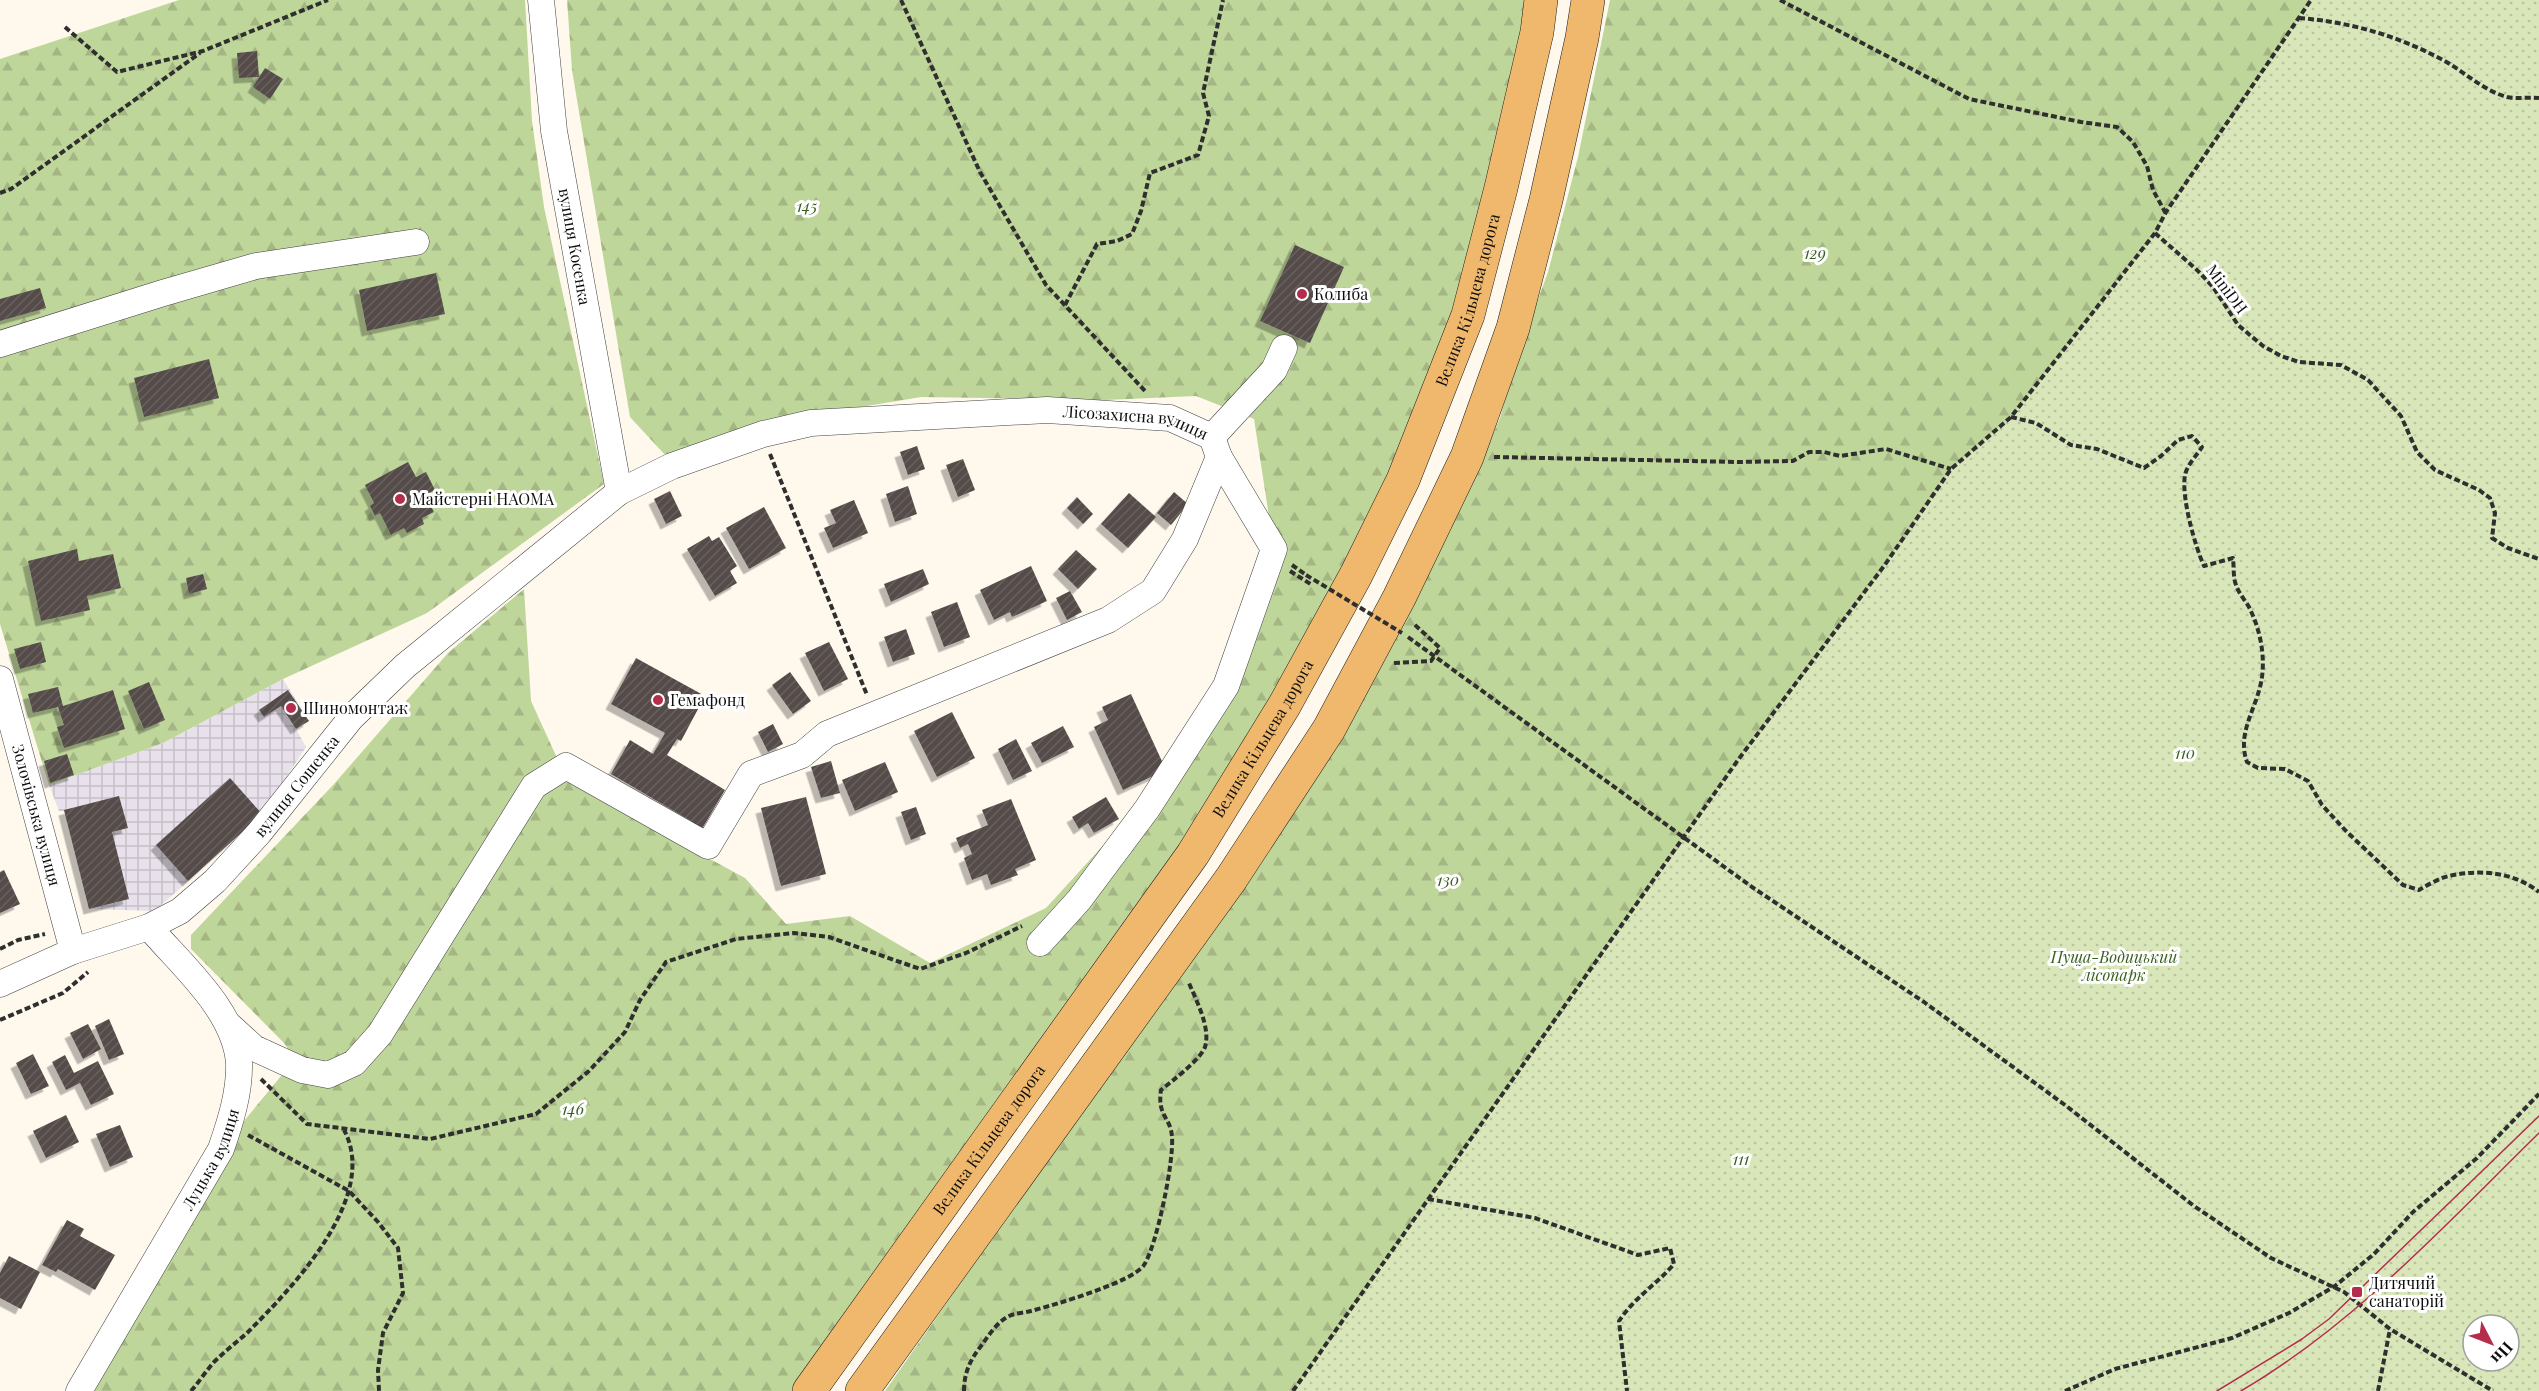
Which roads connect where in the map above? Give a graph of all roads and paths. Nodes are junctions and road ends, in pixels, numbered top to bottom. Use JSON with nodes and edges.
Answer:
{"nodes":[{"id":1,"x":328,"y":0,"type":"edge"},
{"id":2,"x":541,"y":0,"type":"edge"},
{"id":3,"x":901,"y":0,"type":"edge"},
{"id":4,"x":1223,"y":0,"type":"edge"},
{"id":5,"x":1541,"y":0,"type":"edge"},
{"id":6,"x":1588,"y":0,"type":"edge"},
{"id":7,"x":1780,"y":0,"type":"edge"},
{"id":8,"x":2311,"y":0,"type":"edge"},
{"id":9,"x":2299,"y":18,"type":"junction"},
{"id":10,"x":65,"y":27,"type":"dead end"},
{"id":11,"x":203,"y":51,"type":"junction"},
{"id":12,"x":2539,"y":98,"type":"edge"},
{"id":13,"x":0,"y":193,"type":"edge"},
{"id":14,"x":2166,"y":212,"type":"junction"},
{"id":15,"x":2155,"y":233,"type":"junction"},
{"id":16,"x":416,"y":242,"type":"dead end"},
{"id":17,"x":1065,"y":305,"type":"junction"},
{"id":18,"x":0,"y":344,"type":"edge"},
{"id":19,"x":1284,"y":348,"type":"dead end"},
{"id":20,"x":2011,"y":417,"type":"junction"},
{"id":21,"x":1170,"y":418,"type":"junction"},
{"id":22,"x":763,"y":434,"type":"junction"},
{"id":23,"x":1215,"y":447,"type":"junction"},
{"id":24,"x":1467,"y":457,"type":"junction"},
{"id":25,"x":1951,"y":469,"type":"junction"},
{"id":26,"x":619,"y":492,"type":"junction"},
{"id":27,"x":2538,"y":558,"type":"edge"},
{"id":28,"x":1312,"y":585,"type":"dead end"},
{"id":29,"x":1410,"y":620,"type":"dead end"},
{"id":30,"x":1435,"y":656,"type":"junction"},
{"id":31,"x":1389,"y":663,"type":"dead end"},
{"id":32,"x":0,"y":679,"type":"edge"},
{"id":33,"x":4,"y":708,"type":"edge"},
{"id":34,"x":875,"y":716,"type":"junction"},
{"id":35,"x":1684,"y":837,"type":"junction"},
{"id":36,"x":2539,"y":892,"type":"edge"},
{"id":37,"x":149,"y":927,"type":"junction"},
{"id":38,"x":1032,"y":934,"type":"joint"},
{"id":39,"x":71,"y":940,"type":"junction"},
{"id":40,"x":0,"y":948,"type":"edge"},
{"id":41,"x":1188,"y":981,"type":"dead end"},
{"id":42,"x":0,"y":984,"type":"edge"},
{"id":43,"x":230,"y":1026,"type":"junction"},
{"id":44,"x":238,"y":1063,"type":"junction"},
{"id":45,"x":2539,"y":1094,"type":"edge"},
{"id":46,"x":230,"y":1124,"type":"junction"},
{"id":47,"x":343,"y":1129,"type":"junction"},
{"id":48,"x":349,"y":1191,"type":"junction"},
{"id":49,"x":1428,"y":1199,"type":"junction"},
{"id":50,"x":2335,"y":1286,"type":"junction"},
{"id":51,"x":2390,"y":1329,"type":"junction"},
{"id":52,"x":79,"y":1391,"type":"edge"},
{"id":53,"x":191,"y":1391,"type":"edge"},
{"id":54,"x":379,"y":1391,"type":"edge"},
{"id":55,"x":809,"y":1391,"type":"edge"},
{"id":56,"x":862,"y":1391,"type":"edge"},
{"id":57,"x":964,"y":1391,"type":"edge"},
{"id":58,"x":1293,"y":1391,"type":"edge"},
{"id":59,"x":1627,"y":1391,"type":"edge"},
{"id":60,"x":2065,"y":1391,"type":"edge"},
{"id":61,"x":2378,"y":1391,"type":"edge"},
{"id":62,"x":2493,"y":1391,"type":"edge"}],
"edges":[{"from":1,"to":11,"type":"path"},
{"from":2,"to":26,"type":"street","name":"вулиця Косенка"},
{"from":3,"to":17,"type":"path"},
{"from":4,"to":17,"type":"path"},
{"from":5,"to":55,"type":"main road","name":"Велика Кільцева дорога"},
{"from":6,"to":24,"type":"main road"},
{"from":7,"to":14,"type":"path"},
{"from":8,"to":9,"type":"path"},
{"from":9,"to":12,"type":"path"},
{"from":9,"to":14,"type":"path"},
{"from":10,"to":11,"type":"path"},
{"from":11,"to":13,"type":"path"},
{"from":14,"to":15,"type":"path"},
{"from":15,"to":20,"type":"path"},
{"from":15,"to":27,"type":"path","name":"MiniDH"},
{"from":16,"to":18,"type":"street"},
{"from":17,"to":21,"type":"path"},
{"from":19,"to":23,"type":"street"},
{"from":20,"to":25,"type":"path"},
{"from":20,"to":36,"type":"path"},
{"from":21,"to":22,"type":"street","name":"Лісозахисна вулиця"},
{"from":21,"to":23,"type":"street","name":"Лісозахисна вулиця"},
{"from":22,"to":26,"type":"street","name":"Лісозахисна вулиця"},
{"from":22,"to":34,"type":"path"},
{"from":23,"to":34,"type":"street","name":"Лісозахисна вулиця"},
{"from":23,"to":38,"type":"street"},
{"from":24,"to":25,"type":"path"},
{"from":24,"to":56,"type":"main road"},
{"from":25,"to":35,"type":"path"},
{"from":26,"to":37,"type":"street","name":"вулиця Сошенка"},
{"from":28,"to":30,"type":"path","bridge":true},
{"from":29,"to":30,"type":"path"},
{"from":30,"to":31,"type":"path"},
{"from":30,"to":35,"type":"path"},
{"from":32,"to":33,"type":"street","name":"Золочівська вулиця"},
{"from":33,"to":39,"type":"street","name":"Золочівська вулиця"},
{"from":34,"to":43,"type":"street","name":"Лісозахисна вулиця"},
{"from":35,"to":49,"type":"path"},
{"from":35,"to":50,"type":"path"},
{"from":37,"to":39,"type":"street","name":"вулиця Сошенка"},
{"from":37,"to":43,"type":"street","name":"Луцька вулиця"},
{"from":38,"to":47,"type":"path"},
{"from":39,"to":40,"type":"path"},
{"from":39,"to":42,"type":"street","name":"вулиця Сошенка"},
{"from":41,"to":57,"type":"path"},
{"from":43,"to":44,"type":"street","name":"Луцька вулиця"},
{"from":44,"to":46,"type":"street","name":"Луцька вулиця"},
{"from":44,"to":47,"type":"path"},
{"from":45,"to":50,"type":"path"},
{"from":46,"to":48,"type":"path"},
{"from":46,"to":52,"type":"street","name":"Луцька вулиця"},
{"from":47,"to":48,"type":"path"},
{"from":48,"to":53,"type":"path"},
{"from":48,"to":54,"type":"path"},
{"from":49,"to":58,"type":"path"},
{"from":49,"to":59,"type":"path"},
{"from":50,"to":51,"type":"path"},
{"from":50,"to":60,"type":"path"},
{"from":51,"to":61,"type":"path"},
{"from":51,"to":62,"type":"path"}]}
